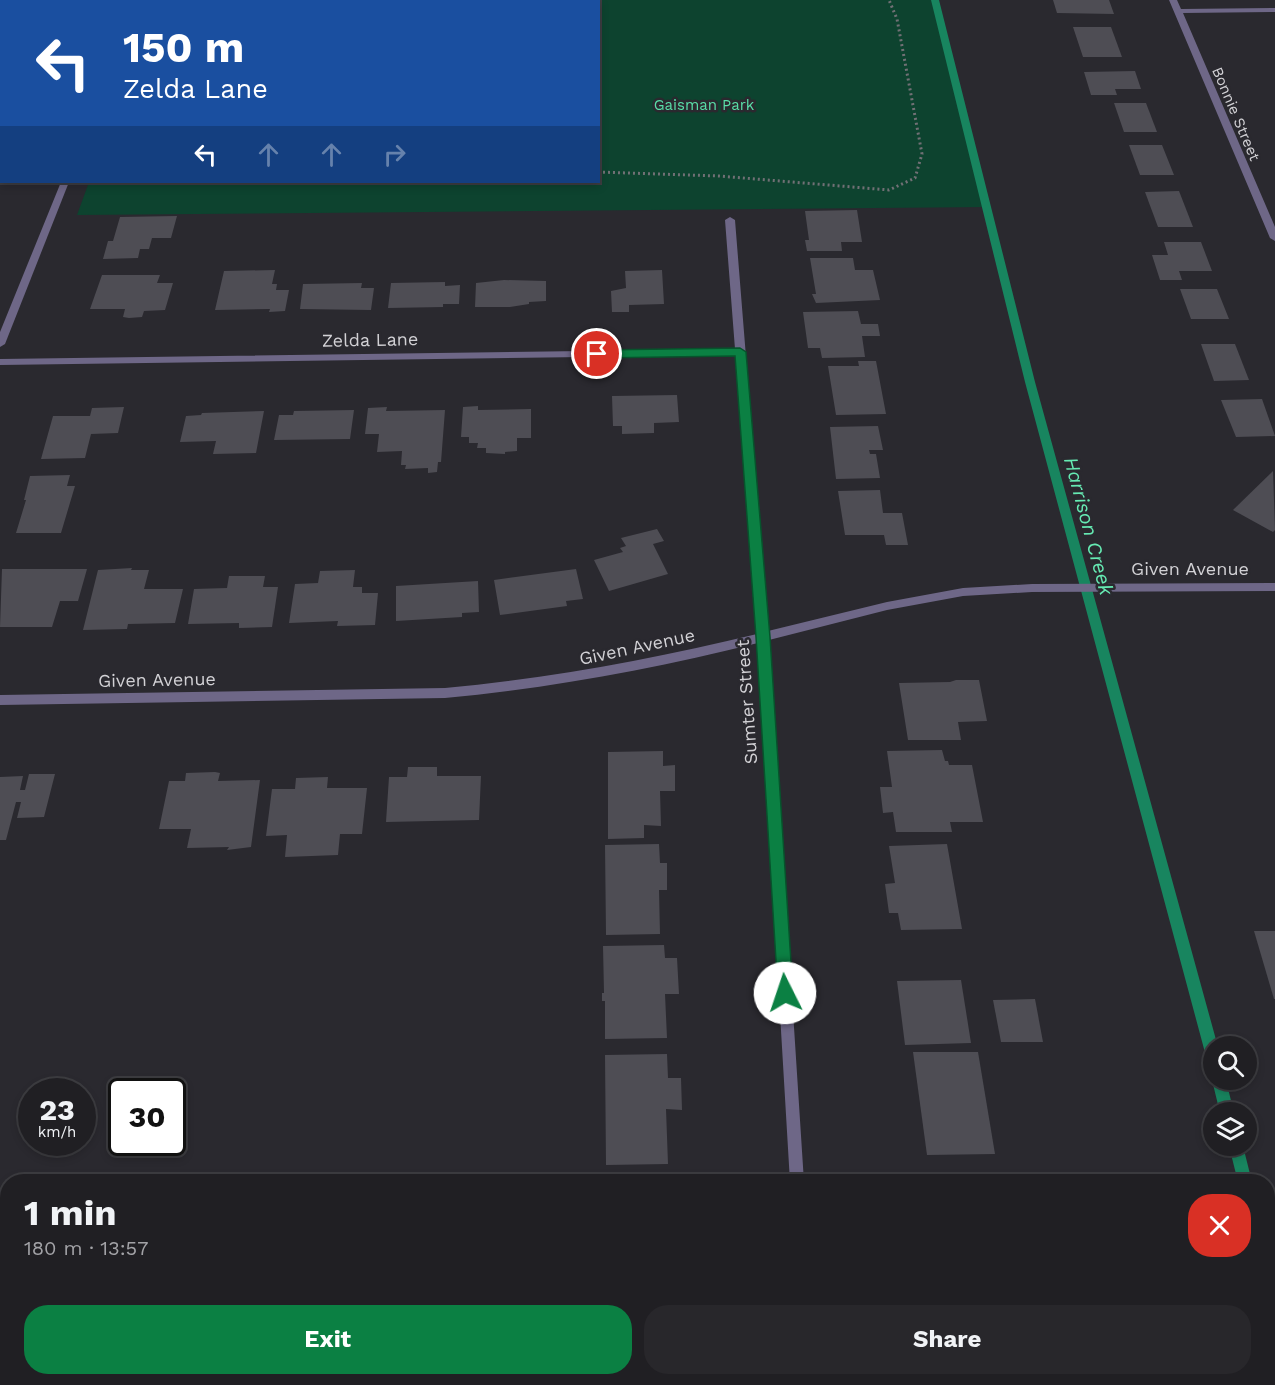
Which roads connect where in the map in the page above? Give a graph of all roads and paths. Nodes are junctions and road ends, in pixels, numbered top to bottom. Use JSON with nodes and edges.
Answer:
{"nodes":[{"id":1,"x":889,"y":0,"type":"edge"},
{"id":2,"x":1173,"y":0,"type":"edge"},
{"id":3,"x":1275,"y":10,"type":"edge"},
{"id":4,"x":1177,"y":11,"type":"junction"},
{"id":5,"x":600,"y":172,"type":"edge"},
{"id":6,"x":65,"y":183,"type":"edge"},
{"id":7,"x":730,"y":220,"type":"dead end"},
{"id":8,"x":1275,"y":238,"type":"edge"},
{"id":9,"x":0,"y":344,"type":"edge"},
{"id":10,"x":740,"y":352,"type":"junction"},
{"id":11,"x":0,"y":362,"type":"edge"},
{"id":12,"x":1275,"y":587,"type":"edge"},
{"id":13,"x":763,"y":637,"type":"junction"},
{"id":14,"x":0,"y":700,"type":"edge"},
{"id":15,"x":797,"y":1174,"type":"edge"}],
"edges":[{"from":1,"to":5,"type":"path"},
{"from":2,"to":4,"type":"street","name":"Bonnie Street"},
{"from":3,"to":4,"type":"street"},
{"from":4,"to":8,"type":"street","name":"Bonnie Street"},
{"from":6,"to":9,"type":"street"},
{"from":7,"to":10,"type":"street","name":"Sumter Street"},
{"from":10,"to":11,"type":"street","name":"Zelda Lane"},
{"from":10,"to":13,"type":"street","name":"Sumter Street"},
{"from":12,"to":13,"type":"street","name":"Given Avenue"},
{"from":13,"to":14,"type":"street","name":"Given Avenue"},
{"from":13,"to":15,"type":"street","name":"Sumter Street"}]}
